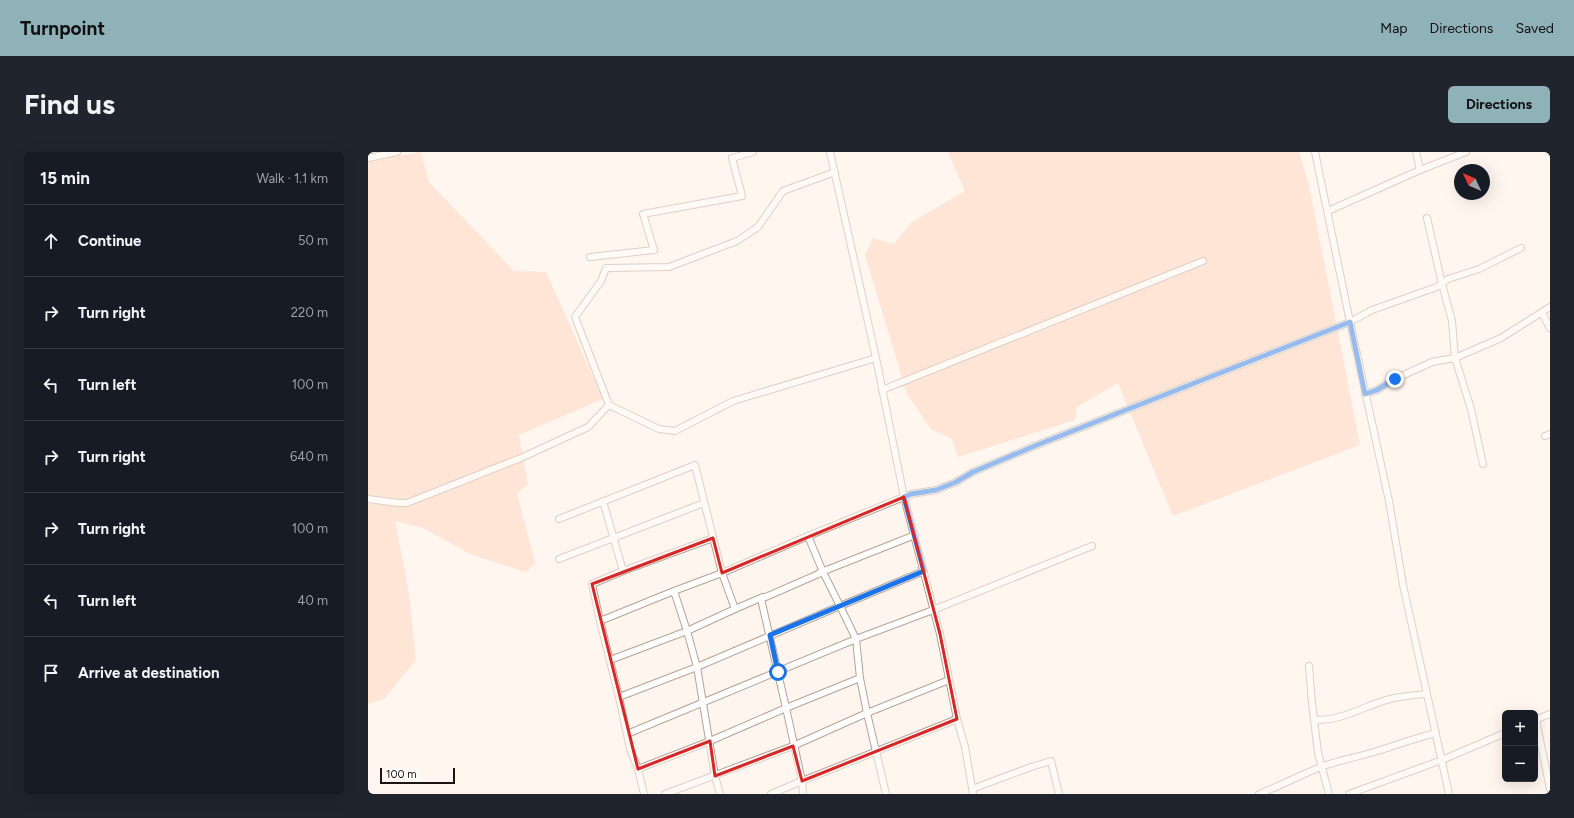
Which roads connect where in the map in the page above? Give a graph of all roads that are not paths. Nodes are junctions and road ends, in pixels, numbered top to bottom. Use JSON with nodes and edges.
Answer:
{"nodes":[{"id":1,"x":397,"y":152,"type":"edge"},
{"id":2,"x":753,"y":152,"type":"edge"},
{"id":3,"x":830,"y":152,"type":"edge"},
{"id":4,"x":1315,"y":152,"type":"edge"},
{"id":5,"x":1416,"y":152,"type":"edge"},
{"id":6,"x":1466,"y":152,"type":"edge"},
{"id":7,"x":368,"y":158,"type":"edge"},
{"id":8,"x":1420,"y":170,"type":"junction"},
{"id":9,"x":835,"y":172,"type":"junction"},
{"id":10,"x":1328,"y":211,"type":"junction"},
{"id":11,"x":1427,"y":218,"type":"dead end"},
{"id":12,"x":1521,"y":248,"type":"dead end"},
{"id":13,"x":590,"y":257,"type":"dead end"},
{"id":14,"x":1203,"y":261,"type":"dead end"},
{"id":15,"x":1442,"y":284,"type":"junction"},
{"id":16,"x":1550,"y":307,"type":"edge"},
{"id":17,"x":1542,"y":313,"type":"junction"},
{"id":18,"x":1350,"y":322,"type":"junction"},
{"id":19,"x":1550,"y":328,"type":"edge"},
{"id":20,"x":876,"y":358,"type":"junction"},
{"id":21,"x":1455,"y":358,"type":"junction"},
{"id":22,"x":882,"y":390,"type":"junction"},
{"id":23,"x":1365,"y":394,"type":"junction"},
{"id":24,"x":609,"y":405,"type":"junction"},
{"id":25,"x":1483,"y":464,"type":"dead end"},
{"id":26,"x":904,"y":497,"type":"junction"},
{"id":27,"x":368,"y":499,"type":"edge"},
{"id":28,"x":603,"y":501,"type":"junction"},
{"id":29,"x":704,"y":502,"type":"junction"},
{"id":30,"x":559,"y":519,"type":"dead end"},
{"id":31,"x":915,"y":535,"type":"junction"},
{"id":32,"x":808,"y":536,"type":"junction"},
{"id":33,"x":614,"y":537,"type":"junction"},
{"id":34,"x":713,"y":538,"type":"junction"},
{"id":35,"x":1092,"y":546,"type":"dead end"},
{"id":36,"x":558,"y":559,"type":"dead end"},
{"id":37,"x":623,"y":571,"type":"junction"},
{"id":38,"x":924,"y":571,"type":"junction"},
{"id":39,"x":823,"y":572,"type":"junction"},
{"id":40,"x":722,"y":573,"type":"junction"},
{"id":41,"x":674,"y":591,"type":"junction"},
{"id":42,"x":840,"y":606,"type":"junction"},
{"id":43,"x":735,"y":609,"type":"junction"},
{"id":44,"x":933,"y":610,"type":"junction"},
{"id":45,"x":600,"y":621,"type":"junction"},
{"id":46,"x":687,"y":631,"type":"junction"},
{"id":47,"x":770,"y":635,"type":"junction"},
{"id":48,"x":856,"y":639,"type":"junction"},
{"id":49,"x":610,"y":660,"type":"junction"},
{"id":50,"x":1309,"y":666,"type":"dead end"},
{"id":51,"x":697,"y":667,"type":"junction"},
{"id":52,"x":778,"y":672,"type":"junction"},
{"id":53,"x":860,"y":678,"type":"junction"},
{"id":54,"x":949,"y":680,"type":"junction"},
{"id":55,"x":1427,"y":694,"type":"junction"},
{"id":56,"x":619,"y":697,"type":"junction"},
{"id":57,"x":703,"y":703,"type":"junction"},
{"id":58,"x":786,"y":708,"type":"junction"},
{"id":59,"x":867,"y":713,"type":"junction"},
{"id":60,"x":1550,"y":714,"type":"edge"},
{"id":61,"x":957,"y":719,"type":"junction"},
{"id":62,"x":1314,"y":719,"type":"junction"},
{"id":63,"x":1538,"y":719,"type":"edge"},
{"id":64,"x":1436,"y":733,"type":"junction"},
{"id":65,"x":627,"y":734,"type":"junction"},
{"id":66,"x":1502,"y":734,"type":"edge"},
{"id":67,"x":1538,"y":734,"type":"edge"},
{"id":68,"x":710,"y":741,"type":"junction"},
{"id":69,"x":793,"y":746,"type":"junction"},
{"id":70,"x":877,"y":752,"type":"junction"},
{"id":71,"x":1442,"y":760,"type":"junction"},
{"id":72,"x":1322,"y":767,"type":"junction"},
{"id":73,"x":638,"y":769,"type":"junction"},
{"id":74,"x":715,"y":776,"type":"junction"},
{"id":75,"x":802,"y":781,"type":"junction"},
{"id":76,"x":1550,"y":789,"type":"edge"},
{"id":77,"x":972,"y":791,"type":"edge"},
{"id":78,"x":644,"y":794,"type":"edge"},
{"id":79,"x":665,"y":794,"type":"edge"},
{"id":80,"x":720,"y":794,"type":"edge"},
{"id":81,"x":771,"y":794,"type":"edge"},
{"id":82,"x":804,"y":794,"type":"edge"},
{"id":83,"x":886,"y":794,"type":"edge"},
{"id":84,"x":1059,"y":794,"type":"edge"},
{"id":85,"x":1259,"y":794,"type":"edge"},
{"id":86,"x":1329,"y":794,"type":"edge"},
{"id":87,"x":1349,"y":794,"type":"edge"},
{"id":88,"x":1449,"y":794,"type":"edge"}],
"edges":[{"from":1,"to":7,"type":"street"},
{"from":2,"to":13,"type":"street"},
{"from":3,"to":9,"type":"street"},
{"from":4,"to":10,"type":"street"},
{"from":5,"to":8,"type":"street"},
{"from":6,"to":8,"type":"street"},
{"from":8,"to":10,"type":"street"},
{"from":9,"to":20,"type":"street"},
{"from":9,"to":24,"type":"street"},
{"from":10,"to":18,"type":"street"},
{"from":11,"to":15,"type":"street"},
{"from":12,"to":15,"type":"street"},
{"from":14,"to":22,"type":"street"},
{"from":15,"to":18,"type":"street"},
{"from":15,"to":21,"type":"street"},
{"from":16,"to":17,"type":"street"},
{"from":17,"to":19,"type":"street"},
{"from":17,"to":21,"type":"street"},
{"from":18,"to":23,"type":"street"},
{"from":18,"to":26,"type":"street"},
{"from":20,"to":22,"type":"street"},
{"from":20,"to":24,"type":"street"},
{"from":21,"to":23,"type":"street"},
{"from":21,"to":25,"type":"street"},
{"from":22,"to":26,"type":"street"},
{"from":23,"to":55,"type":"street"},
{"from":24,"to":27,"type":"street"},
{"from":26,"to":31,"type":"street"},
{"from":26,"to":32,"type":"street"},
{"from":28,"to":29,"type":"street"},
{"from":28,"to":30,"type":"street"},
{"from":28,"to":33,"type":"street"},
{"from":29,"to":33,"type":"street"},
{"from":29,"to":34,"type":"street"},
{"from":31,"to":38,"type":"street"},
{"from":31,"to":39,"type":"street"},
{"from":32,"to":39,"type":"street"},
{"from":32,"to":40,"type":"street"},
{"from":33,"to":36,"type":"street"},
{"from":33,"to":37,"type":"street"},
{"from":34,"to":37,"type":"street"},
{"from":34,"to":40,"type":"street"},
{"from":35,"to":44,"type":"street"},
{"from":37,"to":45,"type":"street"},
{"from":38,"to":42,"type":"street"},
{"from":38,"to":44,"type":"street"},
{"from":39,"to":42,"type":"street"},
{"from":39,"to":43,"type":"street"},
{"from":39,"to":47,"type":"street"},
{"from":40,"to":41,"type":"street"},
{"from":40,"to":43,"type":"street"},
{"from":41,"to":45,"type":"street"},
{"from":41,"to":46,"type":"street"},
{"from":42,"to":47,"type":"street"},
{"from":42,"to":48,"type":"street"},
{"from":43,"to":46,"type":"street"},
{"from":44,"to":48,"type":"street"},
{"from":44,"to":54,"type":"street"},
{"from":45,"to":49,"type":"street"},
{"from":46,"to":49,"type":"street"},
{"from":46,"to":51,"type":"street"},
{"from":47,"to":51,"type":"street"},
{"from":47,"to":52,"type":"street"},
{"from":48,"to":52,"type":"street"},
{"from":48,"to":53,"type":"street"},
{"from":49,"to":56,"type":"street"},
{"from":50,"to":62,"type":"street"},
{"from":51,"to":56,"type":"street"},
{"from":51,"to":57,"type":"street"},
{"from":52,"to":57,"type":"street"},
{"from":52,"to":58,"type":"street"},
{"from":53,"to":58,"type":"street"},
{"from":53,"to":59,"type":"street"},
{"from":54,"to":59,"type":"street"},
{"from":54,"to":61,"type":"street"},
{"from":55,"to":62,"type":"street"},
{"from":55,"to":64,"type":"street"},
{"from":56,"to":65,"type":"street"},
{"from":57,"to":65,"type":"street"},
{"from":57,"to":68,"type":"street"},
{"from":58,"to":68,"type":"street"},
{"from":58,"to":69,"type":"street"},
{"from":59,"to":69,"type":"street"},
{"from":59,"to":70,"type":"street"},
{"from":60,"to":63,"type":"street"},
{"from":61,"to":70,"type":"street"},
{"from":61,"to":77,"type":"street"},
{"from":62,"to":72,"type":"street"},
{"from":64,"to":71,"type":"street"},
{"from":64,"to":72,"type":"street"},
{"from":65,"to":73,"type":"street"},
{"from":66,"to":71,"type":"street"},
{"from":67,"to":76,"type":"street"},
{"from":68,"to":73,"type":"street"},
{"from":68,"to":74,"type":"street"},
{"from":69,"to":74,"type":"street"},
{"from":69,"to":75,"type":"street"},
{"from":70,"to":75,"type":"street"},
{"from":70,"to":83,"type":"street"},
{"from":71,"to":87,"type":"street"},
{"from":71,"to":88,"type":"street"},
{"from":72,"to":85,"type":"street"},
{"from":72,"to":86,"type":"street"},
{"from":73,"to":78,"type":"street"},
{"from":74,"to":79,"type":"street"},
{"from":74,"to":80,"type":"street"},
{"from":75,"to":81,"type":"street"},
{"from":75,"to":82,"type":"street"},
{"from":77,"to":84,"type":"street"}]}
